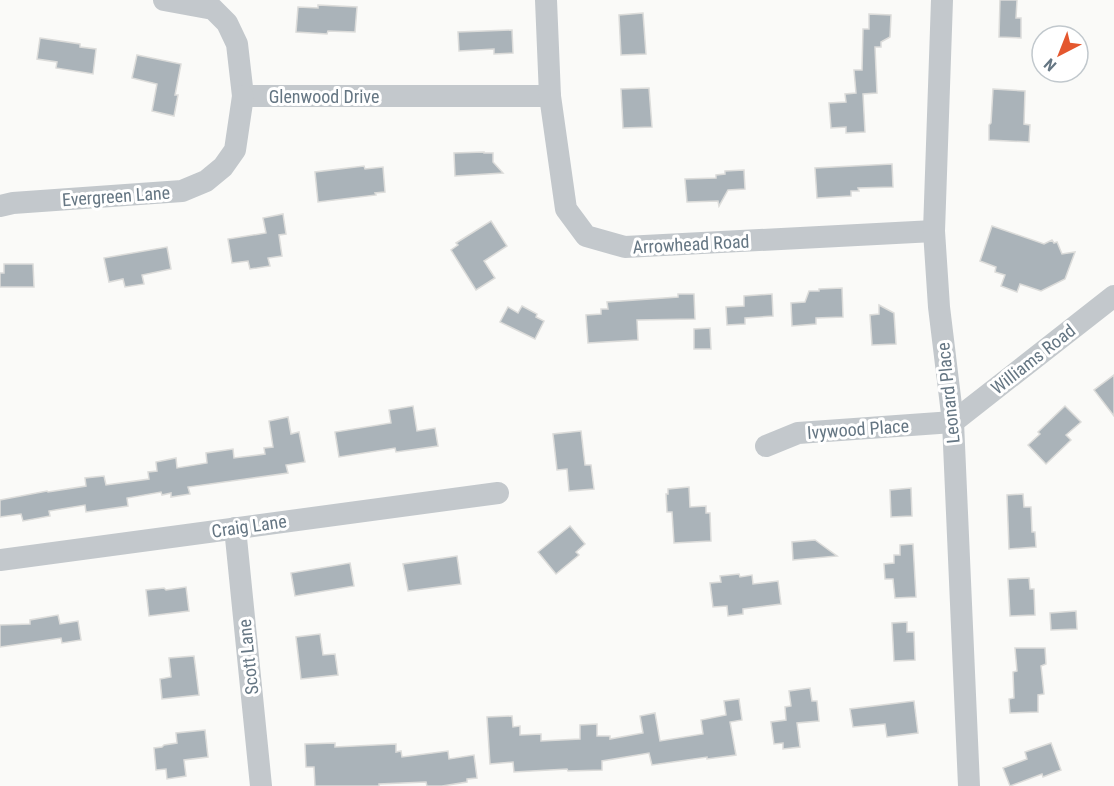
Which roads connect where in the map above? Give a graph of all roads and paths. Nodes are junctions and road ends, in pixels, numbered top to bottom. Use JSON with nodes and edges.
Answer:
{"nodes":[{"id":1,"x":164,"y":0,"type":"edge"},
{"id":2,"x":546,"y":0,"type":"edge"},
{"id":3,"x":942,"y":0,"type":"edge"},
{"id":4,"x":243,"y":96,"type":"junction"},
{"id":5,"x":550,"y":96,"type":"junction"},
{"id":6,"x":0,"y":206,"type":"edge"},
{"id":7,"x":934,"y":231,"type":"junction"},
{"id":8,"x":1114,"y":296,"type":"edge"},
{"id":9,"x":953,"y":422,"type":"junction"},
{"id":10,"x":766,"y":446,"type":"dead end"},
{"id":11,"x":498,"y":493,"type":"dead end"},
{"id":12,"x":235,"y":528,"type":"junction"},
{"id":13,"x":0,"y":560,"type":"edge"},
{"id":14,"x":261,"y":786,"type":"edge"},
{"id":15,"x":969,"y":786,"type":"edge"}],
"edges":[{"from":1,"to":4,"type":"street","name":"Glenwood Drive"},
{"from":2,"to":5,"type":"street","name":"Arrowhead Road"},
{"from":3,"to":7,"type":"street","name":"Leonard Place"},
{"from":4,"to":5,"type":"street","name":"Glenwood Drive"},
{"from":4,"to":6,"type":"street","name":"Evergreen Lane"},
{"from":5,"to":7,"type":"street","name":"Arrowhead Road"},
{"from":7,"to":9,"type":"street","name":"Leonard Place"},
{"from":8,"to":9,"type":"street","name":"Williams Road"},
{"from":9,"to":10,"type":"street","name":"Ivywood Place"},
{"from":9,"to":15,"type":"street","name":"Leonard Place"},
{"from":11,"to":12,"type":"street","name":"Craig Lane"},
{"from":12,"to":13,"type":"street","name":"Craig Lane"},
{"from":12,"to":14,"type":"street","name":"Scott Lane"}]}
